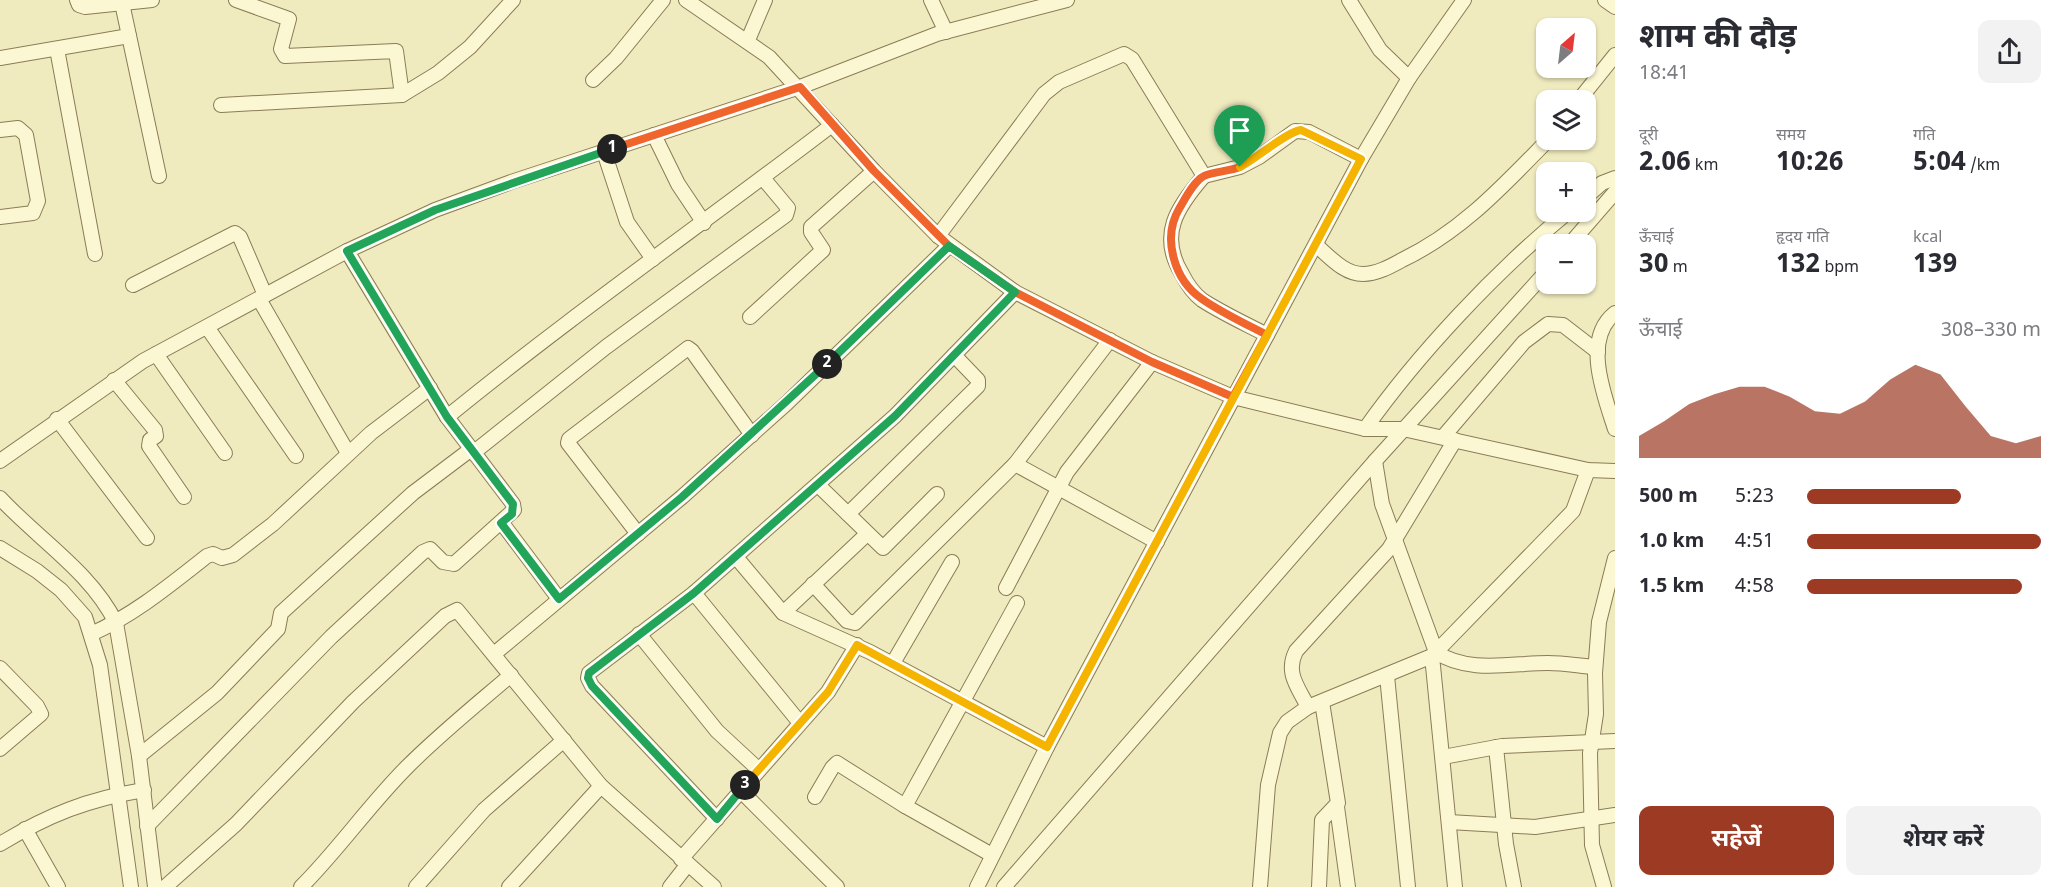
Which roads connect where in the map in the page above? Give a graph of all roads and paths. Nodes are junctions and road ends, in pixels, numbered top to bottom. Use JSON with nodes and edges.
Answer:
{"nodes":[{"id":1,"x":77,"y":0,"type":"edge"},
{"id":2,"x":152,"y":0,"type":"edge"},
{"id":3,"x":236,"y":0,"type":"edge"},
{"id":4,"x":513,"y":0,"type":"edge"},
{"id":5,"x":663,"y":0,"type":"edge"},
{"id":6,"x":686,"y":0,"type":"edge"},
{"id":7,"x":765,"y":0,"type":"edge"},
{"id":8,"x":931,"y":0,"type":"edge"},
{"id":9,"x":1067,"y":0,"type":"edge"},
{"id":10,"x":1349,"y":0,"type":"edge"},
{"id":11,"x":1464,"y":0,"type":"edge"},
{"id":12,"x":1605,"y":0,"type":"edge"},
{"id":13,"x":122,"y":3,"type":"junction"},
{"id":14,"x":1615,"y":7,"type":"edge"},
{"id":15,"x":946,"y":32,"type":"junction"},
{"id":16,"x":129,"y":36,"type":"junction"},
{"id":17,"x":748,"y":40,"type":"junction"},
{"id":18,"x":57,"y":50,"type":"junction"},
{"id":19,"x":1615,"y":55,"type":"edge"},
{"id":20,"x":0,"y":58,"type":"edge"},
{"id":21,"x":1409,"y":78,"type":"junction"},
{"id":22,"x":593,"y":80,"type":"dead end"},
{"id":23,"x":800,"y":87,"type":"junction"},
{"id":24,"x":1587,"y":90,"type":"edge"},
{"id":25,"x":402,"y":95,"type":"junction"},
{"id":26,"x":221,"y":105,"type":"dead end"},
{"id":27,"x":832,"y":125,"type":"junction"},
{"id":28,"x":0,"y":130,"type":"edge"},
{"id":29,"x":654,"y":135,"type":"junction"},
{"id":30,"x":1538,"y":150,"type":"edge"},
{"id":31,"x":604,"y":152,"type":"junction"},
{"id":32,"x":1361,"y":159,"type":"junction"},
{"id":33,"x":874,"y":171,"type":"junction"},
{"id":34,"x":159,"y":176,"type":"dead end"},
{"id":35,"x":1204,"y":176,"type":"junction"},
{"id":36,"x":763,"y":178,"type":"junction"},
{"id":37,"x":1615,"y":178,"type":"edge"},
{"id":38,"x":1596,"y":188,"type":"edge"},
{"id":39,"x":1615,"y":192,"type":"edge"},
{"id":40,"x":0,"y":217,"type":"edge"},
{"id":41,"x":1557,"y":222,"type":"edge"},
{"id":42,"x":704,"y":223,"type":"junction"},
{"id":43,"x":1579,"y":234,"type":"edge"},
{"id":44,"x":938,"y":236,"type":"junction"},
{"id":45,"x":949,"y":246,"type":"junction"},
{"id":46,"x":1317,"y":246,"type":"junction"},
{"id":47,"x":347,"y":251,"type":"junction"},
{"id":48,"x":95,"y":254,"type":"dead end"},
{"id":49,"x":653,"y":259,"type":"junction"},
{"id":50,"x":1536,"y":283,"type":"edge"},
{"id":51,"x":133,"y":285,"type":"dead end"},
{"id":52,"x":1015,"y":292,"type":"junction"},
{"id":53,"x":262,"y":297,"type":"junction"},
{"id":54,"x":1615,"y":313,"type":"edge"},
{"id":55,"x":750,"y":317,"type":"dead end"},
{"id":56,"x":207,"y":327,"type":"junction"},
{"id":57,"x":1267,"y":335,"type":"junction"},
{"id":58,"x":1110,"y":340,"type":"junction"},
{"id":59,"x":1598,"y":352,"type":"junction"},
{"id":60,"x":156,"y":354,"type":"junction"},
{"id":61,"x":954,"y":355,"type":"junction"},
{"id":62,"x":1152,"y":362,"type":"junction"},
{"id":63,"x":114,"y":380,"type":"junction"},
{"id":64,"x":430,"y":388,"type":"junction"},
{"id":65,"x":1233,"y":397,"type":"junction"},
{"id":66,"x":447,"y":417,"type":"junction"},
{"id":67,"x":57,"y":419,"type":"junction"},
{"id":68,"x":1365,"y":429,"type":"junction"},
{"id":69,"x":1403,"y":429,"type":"junction"},
{"id":70,"x":1615,"y":429,"type":"edge"},
{"id":71,"x":752,"y":435,"type":"junction"},
{"id":72,"x":1449,"y":439,"type":"junction"},
{"id":73,"x":472,"y":452,"type":"junction"},
{"id":74,"x":225,"y":453,"type":"dead end"},
{"id":75,"x":348,"y":453,"type":"junction"},
{"id":76,"x":296,"y":456,"type":"dead end"},
{"id":77,"x":0,"y":461,"type":"edge"},
{"id":78,"x":1375,"y":461,"type":"junction"},
{"id":79,"x":1015,"y":464,"type":"junction"},
{"id":80,"x":1588,"y":470,"type":"junction"},
{"id":81,"x":1615,"y":471,"type":"edge"},
{"id":82,"x":818,"y":484,"type":"junction"},
{"id":83,"x":1058,"y":486,"type":"junction"},
{"id":84,"x":937,"y":494,"type":"dead end"},
{"id":85,"x":184,"y":497,"type":"dead end"},
{"id":86,"x":0,"y":498,"type":"edge"},
{"id":87,"x":848,"y":514,"type":"junction"},
{"id":88,"x":501,"y":523,"type":"junction"},
{"id":89,"x":638,"y":534,"type":"junction"},
{"id":90,"x":867,"y":534,"type":"junction"},
{"id":91,"x":147,"y":538,"type":"dead end"},
{"id":92,"x":1396,"y":538,"type":"junction"},
{"id":93,"x":1156,"y":542,"type":"junction"},
{"id":94,"x":0,"y":548,"type":"edge"},
{"id":95,"x":736,"y":557,"type":"junction"},
{"id":96,"x":1615,"y":558,"type":"edge"},
{"id":97,"x":952,"y":562,"type":"dead end"},
{"id":98,"x":813,"y":584,"type":"junction"},
{"id":99,"x":1006,"y":588,"type":"dead end"},
{"id":100,"x":694,"y":593,"type":"junction"},
{"id":101,"x":559,"y":599,"type":"junction"},
{"id":102,"x":1017,"y":603,"type":"dead end"},
{"id":103,"x":783,"y":613,"type":"junction"},
{"id":104,"x":116,"y":623,"type":"junction"},
{"id":105,"x":639,"y":633,"type":"junction"},
{"id":106,"x":91,"y":634,"type":"junction"},
{"id":107,"x":857,"y":645,"type":"junction"},
{"id":108,"x":494,"y":654,"type":"junction"},
{"id":109,"x":1434,"y":654,"type":"junction"},
{"id":110,"x":893,"y":663,"type":"junction"},
{"id":111,"x":1595,"y":667,"type":"junction"},
{"id":112,"x":0,"y":668,"type":"edge"},
{"id":113,"x":511,"y":675,"type":"junction"},
{"id":114,"x":1387,"y":676,"type":"junction"},
{"id":115,"x":962,"y":702,"type":"junction"},
{"id":116,"x":1322,"y":702,"type":"junction"},
{"id":117,"x":1308,"y":707,"type":"junction"},
{"id":118,"x":800,"y":723,"type":"junction"},
{"id":119,"x":564,"y":740,"type":"junction"},
{"id":120,"x":1615,"y":741,"type":"edge"},
{"id":121,"x":1592,"y":742,"type":"junction"},
{"id":122,"x":1047,"y":747,"type":"junction"},
{"id":123,"x":1496,"y":747,"type":"junction"},
{"id":124,"x":0,"y":749,"type":"edge"},
{"id":125,"x":139,"y":756,"type":"junction"},
{"id":126,"x":1443,"y":757,"type":"junction"},
{"id":127,"x":758,"y":769,"type":"junction"},
{"id":128,"x":601,"y":786,"type":"junction"},
{"id":129,"x":144,"y":790,"type":"junction"},
{"id":130,"x":740,"y":790,"type":"junction"},
{"id":131,"x":108,"y":797,"type":"junction"},
{"id":132,"x":815,"y":797,"type":"dead end"},
{"id":133,"x":905,"y":806,"type":"junction"},
{"id":134,"x":1337,"y":807,"type":"junction"},
{"id":135,"x":1615,"y":815,"type":"edge"},
{"id":136,"x":1590,"y":817,"type":"junction"},
{"id":137,"x":717,"y":819,"type":"junction"},
{"id":138,"x":1449,"y":822,"type":"junction"},
{"id":139,"x":1504,"y":825,"type":"junction"},
{"id":140,"x":147,"y":826,"type":"junction"},
{"id":141,"x":25,"y":829,"type":"junction"},
{"id":142,"x":0,"y":844,"type":"edge"},
{"id":143,"x":993,"y":855,"type":"junction"},
{"id":144,"x":685,"y":861,"type":"junction"},
{"id":145,"x":58,"y":887,"type":"edge"},
{"id":146,"x":130,"y":887,"type":"edge"},
{"id":147,"x":155,"y":887,"type":"edge"},
{"id":148,"x":165,"y":887,"type":"edge"},
{"id":149,"x":301,"y":887,"type":"edge"},
{"id":150,"x":416,"y":887,"type":"edge"},
{"id":151,"x":509,"y":887,"type":"edge"},
{"id":152,"x":670,"y":887,"type":"edge"},
{"id":153,"x":714,"y":887,"type":"edge"},
{"id":154,"x":837,"y":887,"type":"edge"},
{"id":155,"x":977,"y":887,"type":"edge"},
{"id":156,"x":1004,"y":887,"type":"edge"},
{"id":157,"x":1260,"y":887,"type":"edge"},
{"id":158,"x":1319,"y":887,"type":"edge"},
{"id":159,"x":1348,"y":887,"type":"edge"},
{"id":160,"x":1408,"y":887,"type":"edge"},
{"id":161,"x":1455,"y":887,"type":"edge"},
{"id":162,"x":1514,"y":887,"type":"edge"},
{"id":163,"x":1604,"y":887,"type":"edge"}],
"edges":[{"from":1,"to":13,"type":"street"},
{"from":2,"to":13,"type":"street"},
{"from":3,"to":25,"type":"street"},
{"from":4,"to":25,"type":"street"},
{"from":5,"to":22,"type":"street"},
{"from":6,"to":17,"type":"street"},
{"from":7,"to":17,"type":"street"},
{"from":8,"to":15,"type":"street"},
{"from":9,"to":15,"type":"street"},
{"from":10,"to":21,"type":"street"},
{"from":11,"to":21,"type":"street"},
{"from":12,"to":14,"type":"street"},
{"from":13,"to":16,"type":"street"},
{"from":15,"to":23,"type":"street"},
{"from":16,"to":18,"type":"street"},
{"from":16,"to":34,"type":"street"},
{"from":17,"to":23,"type":"street"},
{"from":18,"to":20,"type":"street"},
{"from":18,"to":48,"type":"street"},
{"from":19,"to":24,"type":"street"},
{"from":21,"to":32,"type":"street"},
{"from":23,"to":27,"type":"street"},
{"from":23,"to":29,"type":"street"},
{"from":25,"to":26,"type":"street"},
{"from":27,"to":33,"type":"street"},
{"from":27,"to":36,"type":"street"},
{"from":28,"to":40,"type":"street"},
{"from":29,"to":31,"type":"street"},
{"from":29,"to":42,"type":"street"},
{"from":30,"to":46,"type":"street"},
{"from":31,"to":47,"type":"street"},
{"from":31,"to":49,"type":"street"},
{"from":32,"to":35,"type":"street"},
{"from":32,"to":46,"type":"street"},
{"from":33,"to":44,"type":"street"},
{"from":33,"to":55,"type":"street"},
{"from":35,"to":44,"type":"street"},
{"from":35,"to":57,"type":"street"},
{"from":36,"to":42,"type":"street"},
{"from":36,"to":73,"type":"street"},
{"from":37,"to":38,"type":"street"},
{"from":39,"to":43,"type":"street"},
{"from":41,"to":68,"type":"street"},
{"from":42,"to":49,"type":"street"},
{"from":44,"to":45,"type":"street"},
{"from":45,"to":52,"type":"street"},
{"from":45,"to":71,"type":"street"},
{"from":46,"to":57,"type":"street"},
{"from":47,"to":53,"type":"street"},
{"from":47,"to":64,"type":"street"},
{"from":49,"to":66,"type":"street"},
{"from":50,"to":69,"type":"street"},
{"from":51,"to":53,"type":"street"},
{"from":52,"to":58,"type":"street"},
{"from":52,"to":61,"type":"street"},
{"from":53,"to":56,"type":"street"},
{"from":53,"to":75,"type":"street"},
{"from":54,"to":59,"type":"street"},
{"from":56,"to":60,"type":"street"},
{"from":56,"to":76,"type":"street"},
{"from":57,"to":65,"type":"street"},
{"from":58,"to":62,"type":"street"},
{"from":58,"to":79,"type":"street"},
{"from":59,"to":70,"type":"street"},
{"from":59,"to":72,"type":"street"},
{"from":60,"to":63,"type":"street"},
{"from":60,"to":74,"type":"street"},
{"from":61,"to":82,"type":"street"},
{"from":61,"to":87,"type":"street"},
{"from":62,"to":65,"type":"street"},
{"from":62,"to":83,"type":"street"},
{"from":63,"to":67,"type":"street"},
{"from":63,"to":85,"type":"street"},
{"from":64,"to":66,"type":"street"},
{"from":64,"to":75,"type":"street"},
{"from":65,"to":68,"type":"street"},
{"from":65,"to":93,"type":"street"},
{"from":66,"to":73,"type":"street"},
{"from":67,"to":77,"type":"street"},
{"from":67,"to":91,"type":"street"},
{"from":68,"to":69,"type":"street"},
{"from":69,"to":72,"type":"street"},
{"from":69,"to":78,"type":"street"},
{"from":71,"to":89,"type":"street"},
{"from":71,"to":89,"type":"street"},
{"from":72,"to":80,"type":"street"},
{"from":72,"to":92,"type":"street"},
{"from":73,"to":88,"type":"street"},
{"from":73,"to":125,"type":"street"},
{"from":75,"to":104,"type":"street"},
{"from":78,"to":92,"type":"street"},
{"from":78,"to":156,"type":"street"},
{"from":79,"to":83,"type":"street"},
{"from":79,"to":98,"type":"street"},
{"from":80,"to":81,"type":"street"},
{"from":80,"to":109,"type":"street"},
{"from":82,"to":87,"type":"street"},
{"from":82,"to":95,"type":"street"},
{"from":83,"to":93,"type":"street"},
{"from":83,"to":99,"type":"street"},
{"from":84,"to":90,"type":"street"},
{"from":86,"to":104,"type":"street"},
{"from":87,"to":90,"type":"street"},
{"from":88,"to":101,"type":"street"},
{"from":88,"to":140,"type":"street"},
{"from":89,"to":101,"type":"street"},
{"from":90,"to":98,"type":"street"},
{"from":92,"to":109,"type":"street"},
{"from":92,"to":117,"type":"street"},
{"from":93,"to":122,"type":"street"},
{"from":94,"to":106,"type":"street"},
{"from":95,"to":100,"type":"street"},
{"from":95,"to":103,"type":"street"},
{"from":96,"to":111,"type":"street"},
{"from":97,"to":110,"type":"street"},
{"from":98,"to":103,"type":"street"},
{"from":100,"to":105,"type":"street"},
{"from":100,"to":118,"type":"street"},
{"from":101,"to":108,"type":"street"},
{"from":102,"to":115,"type":"street"},
{"from":103,"to":107,"type":"street"},
{"from":104,"to":106,"type":"street"},
{"from":104,"to":125,"type":"street"},
{"from":105,"to":127,"type":"street"},
{"from":105,"to":137,"type":"street"},
{"from":106,"to":131,"type":"street"},
{"from":107,"to":110,"type":"street"},
{"from":107,"to":118,"type":"street"},
{"from":108,"to":113,"type":"street"},
{"from":108,"to":148,"type":"street"},
{"from":109,"to":111,"type":"street"},
{"from":109,"to":114,"type":"street"},
{"from":109,"to":126,"type":"street"},
{"from":110,"to":115,"type":"street"},
{"from":111,"to":121,"type":"street"},
{"from":112,"to":124,"type":"street"},
{"from":113,"to":119,"type":"street"},
{"from":113,"to":149,"type":"street"},
{"from":114,"to":116,"type":"street"},
{"from":114,"to":160,"type":"street"},
{"from":115,"to":122,"type":"street"},
{"from":115,"to":133,"type":"street"},
{"from":116,"to":117,"type":"street"},
{"from":116,"to":134,"type":"street"},
{"from":117,"to":157,"type":"street"},
{"from":118,"to":127,"type":"street"},
{"from":119,"to":128,"type":"street"},
{"from":119,"to":150,"type":"street"},
{"from":120,"to":121,"type":"street"},
{"from":121,"to":123,"type":"street"},
{"from":121,"to":136,"type":"street"},
{"from":122,"to":143,"type":"street"},
{"from":123,"to":126,"type":"street"},
{"from":123,"to":139,"type":"street"},
{"from":125,"to":129,"type":"street"},
{"from":126,"to":138,"type":"street"},
{"from":127,"to":130,"type":"street"},
{"from":128,"to":144,"type":"street"},
{"from":128,"to":151,"type":"street"},
{"from":129,"to":131,"type":"street"},
{"from":129,"to":140,"type":"street"},
{"from":130,"to":137,"type":"street"},
{"from":130,"to":154,"type":"street"},
{"from":131,"to":141,"type":"street"},
{"from":131,"to":146,"type":"street"},
{"from":132,"to":133,"type":"street"},
{"from":133,"to":143,"type":"street"},
{"from":134,"to":158,"type":"street"},
{"from":134,"to":159,"type":"street"},
{"from":135,"to":136,"type":"street"},
{"from":136,"to":139,"type":"street"},
{"from":136,"to":163,"type":"street"},
{"from":137,"to":144,"type":"street"},
{"from":138,"to":139,"type":"street"},
{"from":138,"to":161,"type":"street"},
{"from":139,"to":162,"type":"street"},
{"from":140,"to":147,"type":"street"},
{"from":141,"to":142,"type":"street"},
{"from":141,"to":145,"type":"street"},
{"from":143,"to":155,"type":"street"},
{"from":144,"to":152,"type":"street"},
{"from":144,"to":153,"type":"street"}]}
